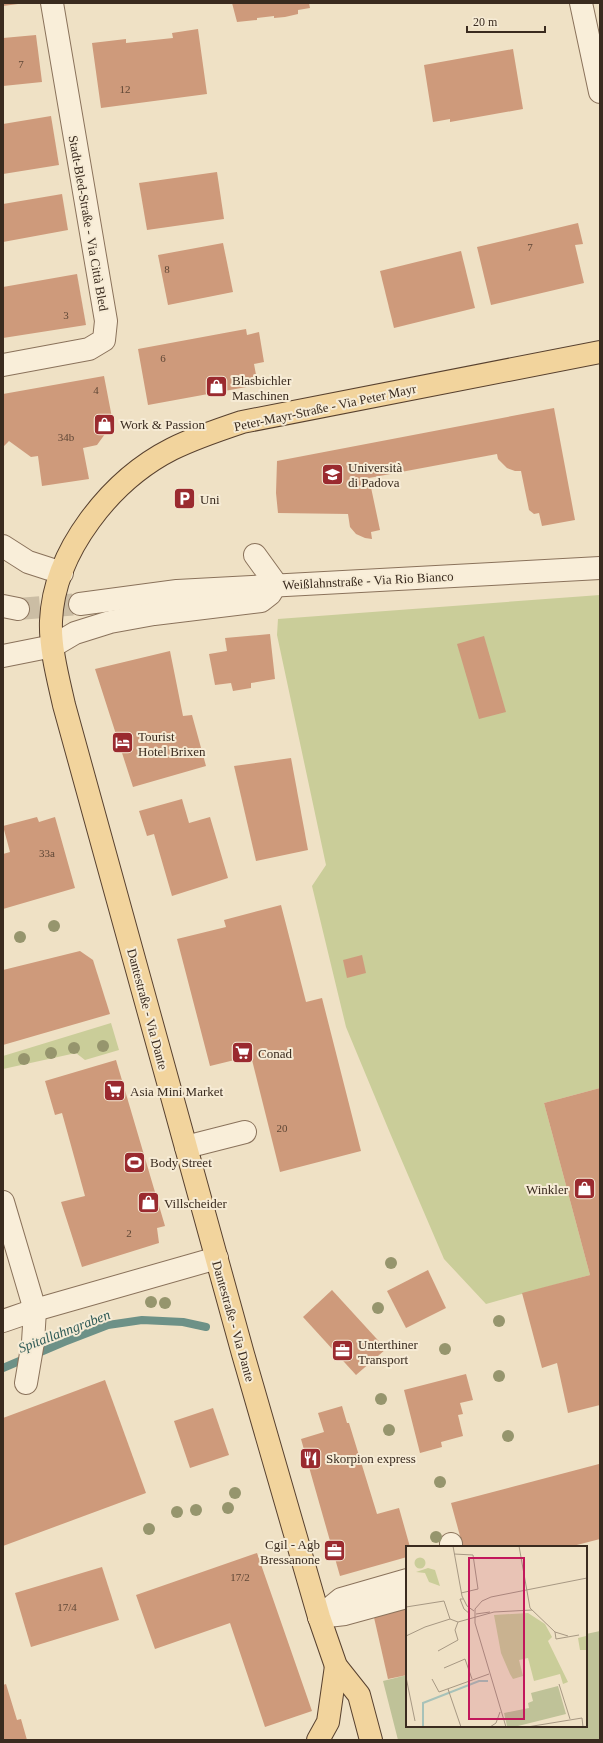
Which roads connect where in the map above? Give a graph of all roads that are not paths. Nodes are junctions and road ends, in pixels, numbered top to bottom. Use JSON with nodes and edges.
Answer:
{"nodes":[{"id":1,"x":52,"y":3,"type":"edge"},
{"id":2,"x":581,"y":3,"type":"edge"},
{"id":3,"x":600,"y":92,"type":"edge"},
{"id":4,"x":600,"y":352,"type":"edge"},
{"id":5,"x":3,"y":365,"type":"edge"},
{"id":6,"x":3,"y":546,"type":"edge"},
{"id":7,"x":255,"y":555,"type":"dead end"},
{"id":8,"x":600,"y":568,"type":"edge"},
{"id":9,"x":62,"y":573,"type":"junction"},
{"id":10,"x":276,"y":584,"type":"junction"},
{"id":11,"x":80,"y":604,"type":"tunnel mouth"},
{"id":12,"x":53,"y":646,"type":"junction"},
{"id":13,"x":3,"y":656,"type":"edge"},
{"id":14,"x":246,"y":1132,"type":"dead end"},
{"id":15,"x":186,"y":1146,"type":"junction"},
{"id":16,"x":3,"y":1202,"type":"edge"},
{"id":17,"x":217,"y":1258,"type":"junction"},
{"id":18,"x":35,"y":1310,"type":"junction"},
{"id":19,"x":3,"y":1321,"type":"edge"},
{"id":20,"x":27,"y":1375,"type":"dead end"},
{"id":21,"x":406,"y":1580,"type":"edge"},
{"id":22,"x":406,"y":1597,"type":"edge"},
{"id":23,"x":319,"y":1617,"type":"junction"},
{"id":24,"x":336,"y":1666,"type":"junction"},
{"id":25,"x":318,"y":1740,"type":"edge"},
{"id":26,"x":370,"y":1740,"type":"edge"}],
"edges":[{"from":1,"to":5,"type":"street","name":"Stadt-Bled-Straße - Via Città Bled"},
{"from":2,"to":3,"type":"street"},
{"from":4,"to":9,"type":"main road","name":"Peter-Mayr-Straße - Via Peter Mayr"},
{"from":6,"to":9,"type":"street"},
{"from":7,"to":10,"type":"street"},
{"from":8,"to":10,"type":"street","name":"Weißlahnstraße - Via Rio Bianco"},
{"from":9,"to":12,"type":"main road","name":"Dantestraße - Via Dante"},
{"from":10,"to":11,"type":"street"},
{"from":10,"to":12,"type":"street","name":"Weißlahnstraße - Via Rio Bianco"},
{"from":12,"to":13,"type":"street","name":"Weißlahnstraße - Via Rio Bianco"},
{"from":12,"to":15,"type":"main road","name":"Dantestraße - Via Dante"},
{"from":14,"to":15,"type":"street"},
{"from":15,"to":17,"type":"main road","name":"Dantestraße - Via Dante"},
{"from":16,"to":18,"type":"street"},
{"from":17,"to":18,"type":"street"},
{"from":17,"to":23,"type":"main road","name":"Dantestraße - Via Dante"},
{"from":18,"to":19,"type":"street"},
{"from":18,"to":20,"type":"street"},
{"from":21,"to":23,"type":"street"},
{"from":22,"to":23,"type":"street"},
{"from":23,"to":24,"type":"main road","name":"Dantestraße - Via Dante"},
{"from":24,"to":25,"type":"main road","name":"Dantestraße - Via Dante"},
{"from":24,"to":26,"type":"main road","name":"Dantestraße - Via Dante"}]}
